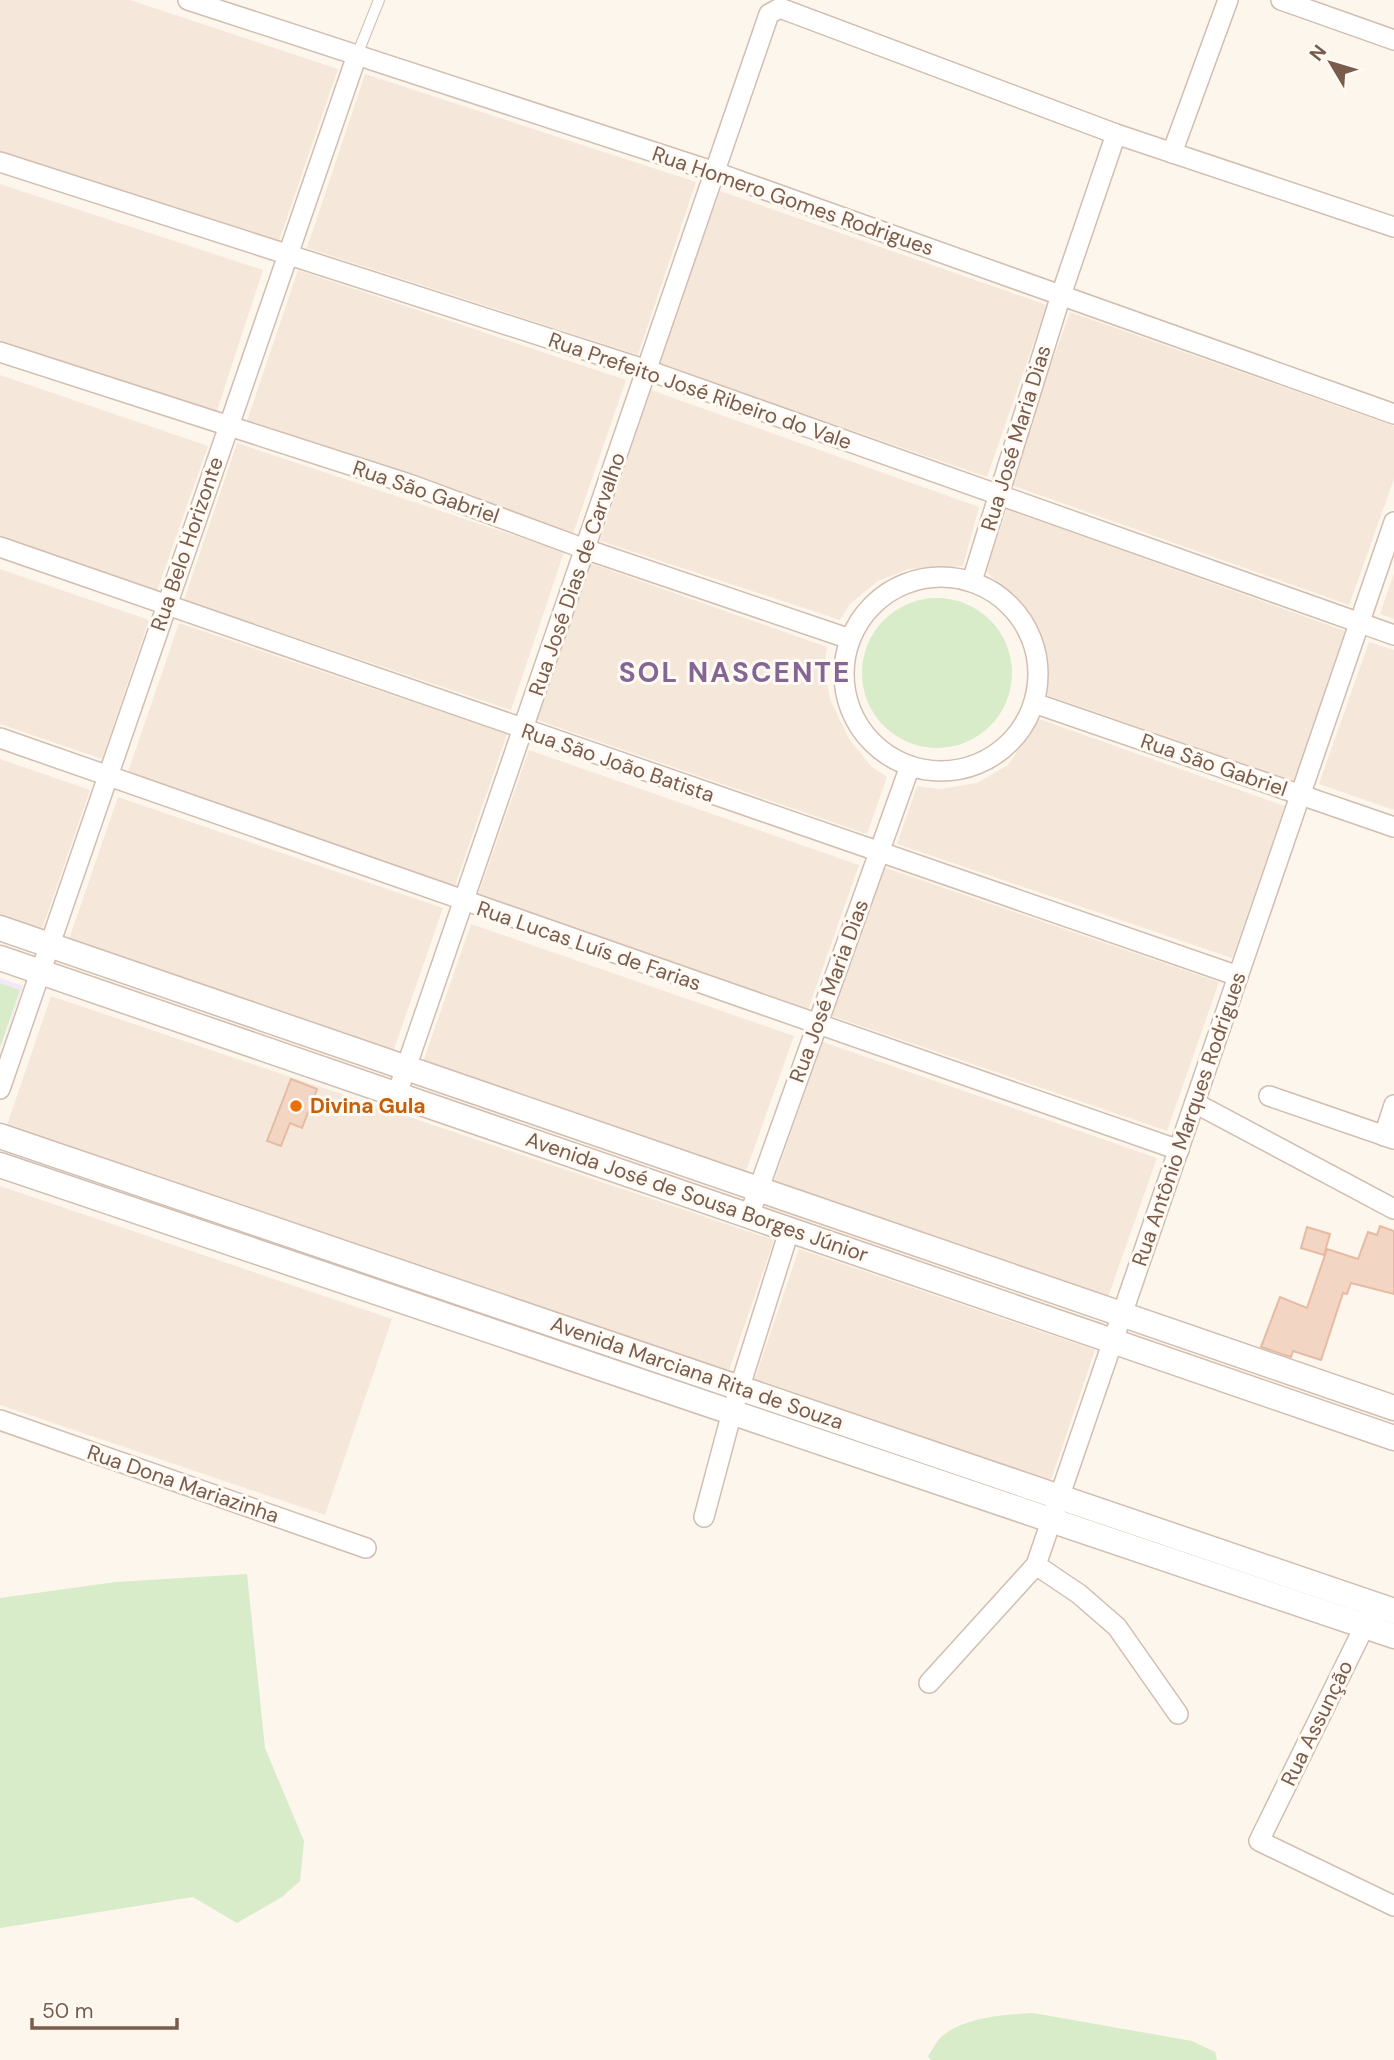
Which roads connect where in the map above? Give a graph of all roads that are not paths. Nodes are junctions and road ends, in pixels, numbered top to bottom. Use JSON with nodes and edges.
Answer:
{"nodes":[{"id":1,"x":188,"y":0,"type":"edge"},
{"id":2,"x":379,"y":0,"type":"edge"},
{"id":3,"x":1228,"y":0,"type":"edge"},
{"id":4,"x":1281,"y":0,"type":"edge"},
{"id":5,"x":1394,"y":40,"type":"edge"},
{"id":6,"x":357,"y":55,"type":"junction"},
{"id":7,"x":1116,"y":134,"type":"junction"},
{"id":8,"x":1172,"y":153,"type":"junction"},
{"id":9,"x":0,"y":162,"type":"edge"},
{"id":10,"x":715,"y":173,"type":"junction"},
{"id":11,"x":1394,"y":227,"type":"edge"},
{"id":12,"x":287,"y":255,"type":"junction"},
{"id":13,"x":1061,"y":295,"type":"junction"},
{"id":14,"x":0,"y":352,"type":"edge"},
{"id":15,"x":647,"y":370,"type":"junction"},
{"id":16,"x":1394,"y":414,"type":"edge"},
{"id":17,"x":228,"y":426,"type":"junction"},
{"id":18,"x":999,"y":494,"type":"junction"},
{"id":19,"x":1394,"y":522,"type":"edge"},
{"id":20,"x":0,"y":547,"type":"edge"},
{"id":21,"x":585,"y":549,"type":"junction"},
{"id":22,"x":972,"y":581,"type":"junction"},
{"id":23,"x":167,"y":604,"type":"junction"},
{"id":24,"x":1359,"y":623,"type":"junction"},
{"id":25,"x":1394,"y":635,"type":"edge"},
{"id":26,"x":850,"y":639,"type":"junction"},
{"id":27,"x":1034,"y":703,"type":"junction"},
{"id":28,"x":522,"y":731,"type":"junction"},
{"id":29,"x":0,"y":738,"type":"edge"},
{"id":30,"x":910,"y":766,"type":"junction"},
{"id":31,"x":108,"y":775,"type":"junction"},
{"id":32,"x":1301,"y":794,"type":"junction"},
{"id":33,"x":1394,"y":827,"type":"edge"},
{"id":34,"x":879,"y":853,"type":"junction"},
{"id":35,"x":463,"y":902,"type":"junction"},
{"id":36,"x":0,"y":928,"type":"edge"},
{"id":37,"x":49,"y":946,"type":"junction"},
{"id":38,"x":0,"y":958,"type":"edge"},
{"id":39,"x":40,"y":972,"type":"junction"},
{"id":40,"x":1238,"y":976,"type":"junction"},
{"id":41,"x":817,"y":1025,"type":"junction"},
{"id":42,"x":406,"y":1068,"type":"junction"},
{"id":43,"x":0,"y":1089,"type":"edge"},
{"id":44,"x":397,"y":1094,"type":"junction"},
{"id":45,"x":1269,"y":1096,"type":"dead end"},
{"id":46,"x":1195,"y":1103,"type":"junction"},
{"id":47,"x":1394,"y":1105,"type":"edge"},
{"id":48,"x":0,"y":1136,"type":"edge"},
{"id":49,"x":1389,"y":1137,"type":"edge"},
{"id":50,"x":1179,"y":1150,"type":"junction"},
{"id":51,"x":0,"y":1165,"type":"edge"},
{"id":52,"x":758,"y":1190,"type":"junction"},
{"id":53,"x":1394,"y":1209,"type":"edge"},
{"id":54,"x":749,"y":1216,"type":"junction"},
{"id":55,"x":790,"y":1228,"type":"junction"},
{"id":56,"x":1122,"y":1315,"type":"junction"},
{"id":57,"x":1113,"y":1341,"type":"junction"},
{"id":58,"x":740,"y":1388,"type":"junction"},
{"id":59,"x":1394,"y":1408,"type":"edge"},
{"id":60,"x":732,"y":1412,"type":"junction"},
{"id":61,"x":0,"y":1420,"type":"edge"},
{"id":62,"x":1394,"y":1438,"type":"edge"},
{"id":63,"x":1056,"y":1508,"type":"junction"},
{"id":64,"x":704,"y":1517,"type":"dead end"},
{"id":65,"x":366,"y":1548,"type":"dead end"},
{"id":66,"x":1037,"y":1565,"type":"junction"},
{"id":67,"x":1378,"y":1613,"type":"edge"},
{"id":68,"x":1394,"y":1636,"type":"edge"},
{"id":69,"x":929,"y":1683,"type":"dead end"},
{"id":70,"x":1178,"y":1714,"type":"dead end"},
{"id":71,"x":1394,"y":1906,"type":"edge"}],
"edges":[{"from":1,"to":6,"type":"street","name":"Rua Homero Gomes Rodrigues"},
{"from":2,"to":6,"type":"lane","name":"Rua Belo Horizonte"},
{"from":3,"to":8,"type":"street"},
{"from":4,"to":5,"type":"street"},
{"from":6,"to":10,"type":"street","name":"Rua Homero Gomes Rodrigues"},
{"from":6,"to":12,"type":"street","name":"Rua Belo Horizonte"},
{"from":7,"to":8,"type":"street","name":"Rua José Dias de Carvalho"},
{"from":7,"to":10,"type":"street","name":"Rua José Dias de Carvalho"},
{"from":7,"to":13,"type":"street","name":"Rua José Maria Dias"},
{"from":8,"to":11,"type":"street","name":"Rua José Dias de Carvalho"},
{"from":9,"to":12,"type":"street","name":"Rua Prefeito José Ribeiro do Vale"},
{"from":10,"to":13,"type":"street","name":"Rua Homero Gomes Rodrigues"},
{"from":10,"to":15,"type":"street","name":"Rua José Dias de Carvalho"},
{"from":12,"to":15,"type":"street","name":"Rua Prefeito José Ribeiro do Vale"},
{"from":12,"to":17,"type":"street","name":"Rua Belo Horizonte"},
{"from":13,"to":16,"type":"street","name":"Rua Homero Gomes Rodrigues"},
{"from":13,"to":18,"type":"street","name":"Rua José Maria Dias"},
{"from":14,"to":17,"type":"street","name":"Rua São Gabriel"},
{"from":15,"to":18,"type":"street","name":"Rua Prefeito José Ribeiro do Vale"},
{"from":15,"to":21,"type":"street","name":"Rua José Dias de Carvalho"},
{"from":17,"to":21,"type":"street","name":"Rua São Gabriel"},
{"from":17,"to":23,"type":"street","name":"Rua Belo Horizonte"},
{"from":18,"to":22,"type":"street","name":"Rua José Maria Dias"},
{"from":18,"to":24,"type":"street","name":"Rua Prefeito José Ribeiro do Vale"},
{"from":19,"to":24,"type":"street","name":"Rua Antônio Marques Rodrigues"},
{"from":20,"to":23,"type":"street","name":"Rua São João Batista"},
{"from":21,"to":26,"type":"street","name":"Rua São Gabriel"},
{"from":21,"to":28,"type":"street","name":"Rua José Dias de Carvalho"},
{"from":22,"to":26,"type":"street"},
{"from":22,"to":27,"type":"street"},
{"from":23,"to":28,"type":"street","name":"Rua São João Batista"},
{"from":23,"to":31,"type":"street","name":"Rua Belo Horizonte"},
{"from":24,"to":25,"type":"street","name":"Rua Prefeito José Ribeiro do Vale"},
{"from":24,"to":32,"type":"street","name":"Rua Antônio Marques Rodrigues"},
{"from":26,"to":30,"type":"street"},
{"from":27,"to":30,"type":"street"},
{"from":27,"to":32,"type":"street","name":"Rua São Gabriel"},
{"from":28,"to":34,"type":"street","name":"Rua São João Batista"},
{"from":28,"to":35,"type":"street","name":"Rua José Dias de Carvalho"},
{"from":29,"to":31,"type":"street","name":"Rua Lucas Luís de Farias"},
{"from":30,"to":34,"type":"street","name":"Rua José Maria Dias"},
{"from":31,"to":35,"type":"street","name":"Rua Lucas Luís de Farias"},
{"from":31,"to":37,"type":"street","name":"Rua Belo Horizonte"},
{"from":32,"to":33,"type":"street","name":"Rua São Gabriel"},
{"from":32,"to":40,"type":"street","name":"Rua Antônio Marques Rodrigues"},
{"from":34,"to":40,"type":"street","name":"Rua São João Batista"},
{"from":34,"to":41,"type":"street","name":"Rua José Maria Dias"},
{"from":35,"to":41,"type":"street","name":"Rua Lucas Luís de Farias"},
{"from":35,"to":42,"type":"street","name":"Rua José Dias de Carvalho"},
{"from":36,"to":37,"type":"street","name":"Avenida José de Sousa Borges Júnior"},
{"from":37,"to":39,"type":"street","name":"Rua Belo Horizonte"},
{"from":37,"to":42,"type":"street","name":"Avenida José de Sousa Borges Júnior"},
{"from":38,"to":39,"type":"street","name":"Avenida José de Sousa Borges Júnior"},
{"from":39,"to":43,"type":"street","name":"Rua Belo Horizonte"},
{"from":39,"to":44,"type":"street","name":"Avenida José de Sousa Borges Júnior"},
{"from":40,"to":46,"type":"street","name":"Rua Antônio Marques Rodrigues"},
{"from":41,"to":50,"type":"street","name":"Rua Lucas Luís de Farias"},
{"from":41,"to":52,"type":"street","name":"Rua José Maria Dias"},
{"from":42,"to":44,"type":"street","name":"Rua José Dias de Carvalho"},
{"from":42,"to":52,"type":"street","name":"Avenida José de Sousa Borges Júnior"},
{"from":44,"to":54,"type":"street","name":"Avenida José de Sousa Borges Júnior"},
{"from":45,"to":49,"type":"street"},
{"from":46,"to":50,"type":"street","name":"Rua Antônio Marques Rodrigues"},
{"from":46,"to":53,"type":"street"},
{"from":47,"to":49,"type":"street"},
{"from":48,"to":58,"type":"street","name":"Avenida Marciana Rita de Souza"},
{"from":50,"to":56,"type":"street","name":"Rua Antônio Marques Rodrigues"},
{"from":51,"to":60,"type":"street","name":"Avenida Marciana Rita de Souza"},
{"from":52,"to":54,"type":"street","name":"Rua José Maria Dias"},
{"from":52,"to":56,"type":"street","name":"Avenida José de Sousa Borges Júnior"},
{"from":54,"to":55,"type":"street","name":"Avenida José de Sousa Borges Júnior"},
{"from":55,"to":57,"type":"street","name":"Avenida José de Sousa Borges Júnior"},
{"from":55,"to":58,"type":"street"},
{"from":56,"to":57,"type":"street","name":"Rua Antônio Marques Rodrigues"},
{"from":56,"to":59,"type":"street","name":"Avenida José de Sousa Borges Júnior"},
{"from":57,"to":62,"type":"street","name":"Avenida José de Sousa Borges Júnior"},
{"from":57,"to":63,"type":"street","name":"Rua Antônio Marques Rodrigues"},
{"from":58,"to":60,"type":"street"},
{"from":58,"to":63,"type":"street","name":"Avenida Marciana Rita de Souza"},
{"from":60,"to":63,"type":"street","name":"Avenida Marciana Rita de Souza"},
{"from":60,"to":64,"type":"street"},
{"from":61,"to":65,"type":"street","name":"Rua Dona Mariazinha"},
{"from":63,"to":66,"type":"street","name":"Rua Antônio Marques Rodrigues"},
{"from":63,"to":67,"type":"street","name":"Avenida Marciana Rita de Souza"},
{"from":66,"to":69,"type":"street","name":"Rua Antônio Marques Rodrigues"},
{"from":66,"to":70,"type":"street"},
{"from":67,"to":68,"type":"street","name":"Avenida Marciana Rita de Souza"},
{"from":67,"to":71,"type":"street","name":"Rua Assunção"}]}
